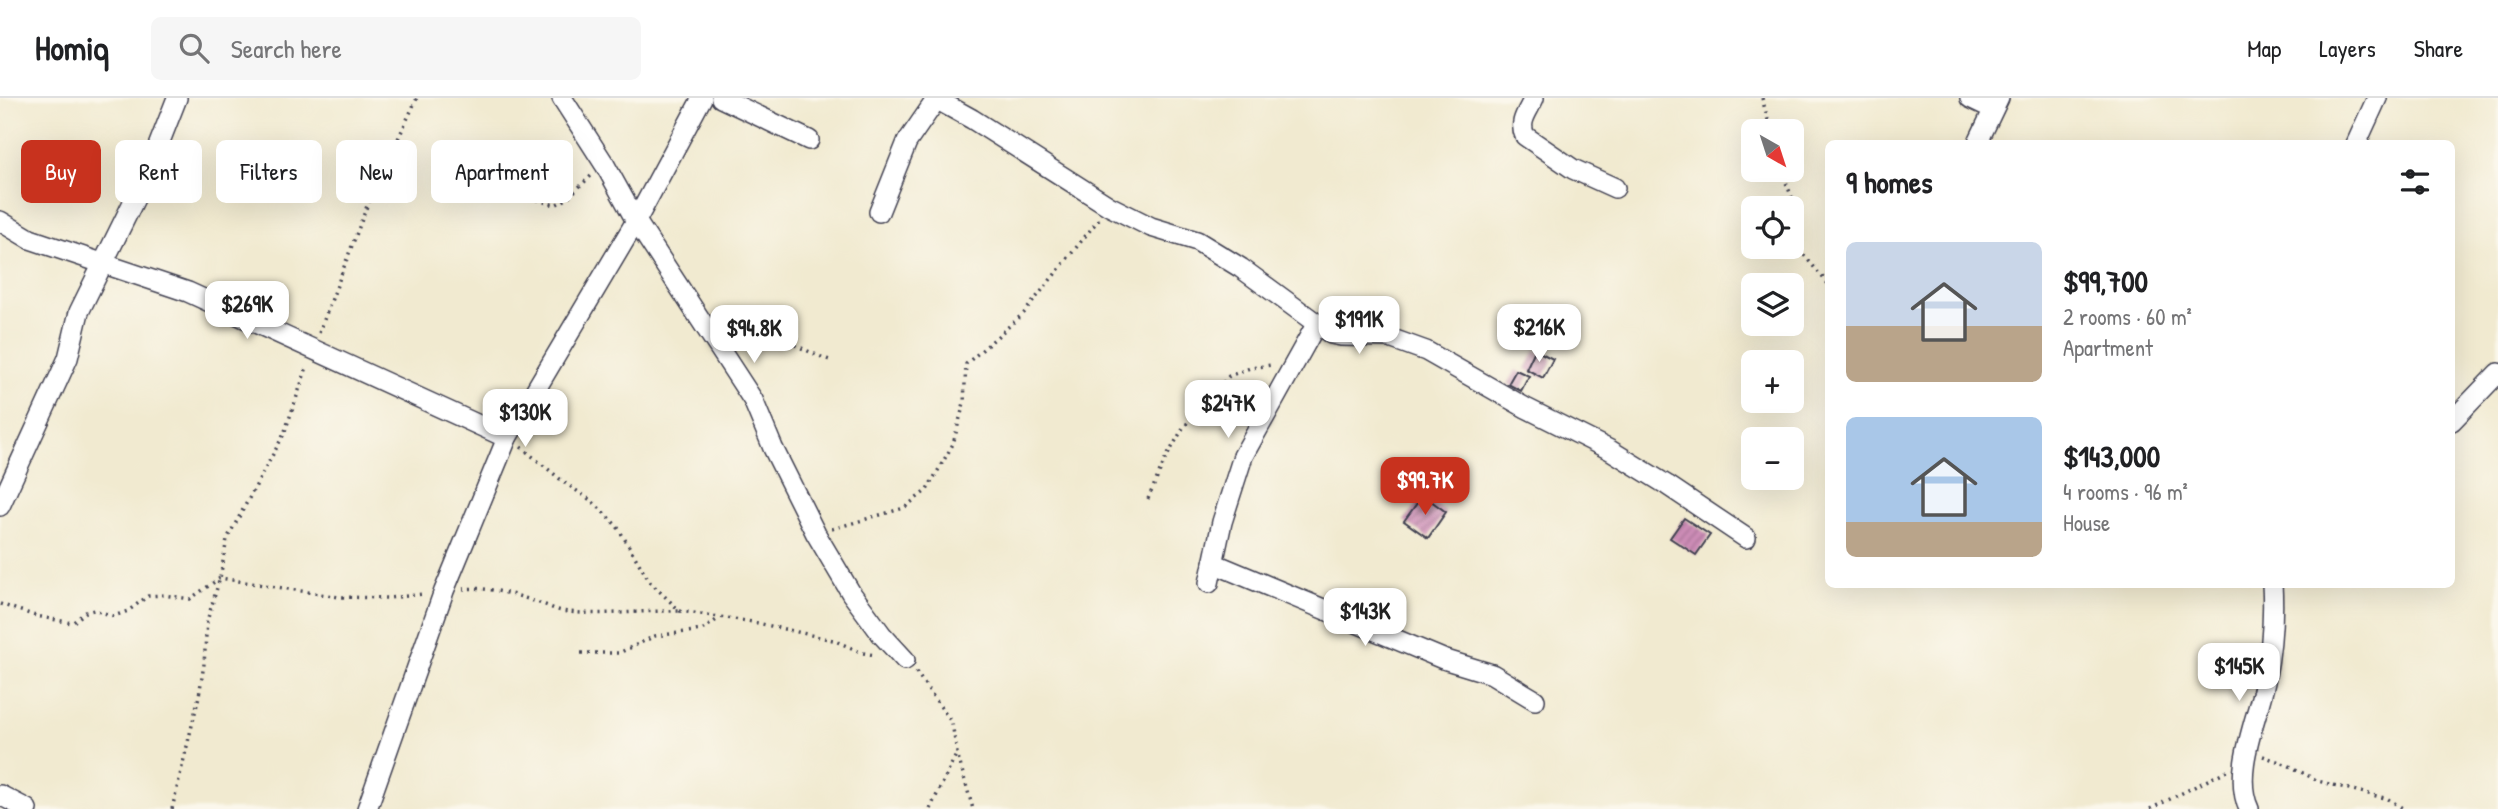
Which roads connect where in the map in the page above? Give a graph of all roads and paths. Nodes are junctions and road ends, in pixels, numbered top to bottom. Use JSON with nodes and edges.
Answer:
{"nodes":[{"id":1,"x":177,"y":98,"type":"edge"},
{"id":2,"x":417,"y":98,"type":"edge"},
{"id":3,"x":562,"y":98,"type":"edge"},
{"id":4,"x":702,"y":98,"type":"edge"},
{"id":5,"x":721,"y":98,"type":"edge"},
{"id":6,"x":1534,"y":98,"type":"edge"},
{"id":7,"x":1762,"y":98,"type":"edge"},
{"id":8,"x":1970,"y":98,"type":"edge"},
{"id":9,"x":2377,"y":98,"type":"edge"},
{"id":10,"x":935,"y":99,"type":"edge"},
{"id":11,"x":1996,"y":104,"type":"edge"},
{"id":12,"x":1768,"y":119,"type":"edge"},
{"id":13,"x":809,"y":140,"type":"dead end"},
{"id":14,"x":1979,"y":140,"type":"edge"},
{"id":15,"x":2358,"y":140,"type":"edge"},
{"id":16,"x":605,"y":165,"type":"junction"},
{"id":17,"x":1615,"y":188,"type":"dead end"},
{"id":18,"x":573,"y":193,"type":"edge"},
{"id":19,"x":1109,"y":206,"type":"junction"},
{"id":20,"x":879,"y":212,"type":"dead end"},
{"id":21,"x":0,"y":221,"type":"edge"},
{"id":22,"x":636,"y":221,"type":"junction"},
{"id":23,"x":1804,"y":256,"type":"edge"},
{"id":24,"x":102,"y":264,"type":"junction"},
{"id":25,"x":1825,"y":280,"type":"edge"},
{"id":26,"x":1317,"y":323,"type":"junction"},
{"id":27,"x":313,"y":348,"type":"junction"},
{"id":28,"x":723,"y":355,"type":"junction"},
{"id":29,"x":834,"y":361,"type":"dead end"},
{"id":30,"x":1295,"y":362,"type":"junction"},
{"id":31,"x":2498,"y":373,"type":"edge"},
{"id":32,"x":2455,"y":418,"type":"edge"},
{"id":33,"x":508,"y":438,"type":"junction"},
{"id":34,"x":1148,"y":499,"type":"dead end"},
{"id":35,"x":0,"y":506,"type":"edge"},
{"id":36,"x":816,"y":534,"type":"junction"},
{"id":37,"x":1746,"y":538,"type":"dead end"},
{"id":38,"x":1213,"y":563,"type":"junction"},
{"id":39,"x":220,"y":578,"type":"junction"},
{"id":40,"x":1209,"y":583,"type":"dead end"},
{"id":41,"x":2272,"y":588,"type":"edge"},
{"id":42,"x":444,"y":592,"type":"junction"},
{"id":43,"x":0,"y":604,"type":"edge"},
{"id":44,"x":680,"y":611,"type":"junction"},
{"id":45,"x":718,"y":619,"type":"junction"},
{"id":46,"x":581,"y":653,"type":"dead end"},
{"id":47,"x":905,"y":660,"type":"junction"},
{"id":48,"x":1535,"y":700,"type":"dead end"},
{"id":49,"x":957,"y":754,"type":"junction"},
{"id":50,"x":2246,"y":756,"type":"junction"},
{"id":51,"x":0,"y":795,"type":"edge"},
{"id":52,"x":21,"y":808,"type":"edge"},
{"id":53,"x":172,"y":809,"type":"edge"},
{"id":54,"x":367,"y":809,"type":"edge"},
{"id":55,"x":930,"y":809,"type":"edge"},
{"id":56,"x":973,"y":809,"type":"edge"},
{"id":57,"x":2150,"y":809,"type":"edge"},
{"id":58,"x":2249,"y":809,"type":"edge"},
{"id":59,"x":2404,"y":809,"type":"edge"}],
"edges":[{"from":1,"to":24,"type":"street"},
{"from":2,"to":27,"type":"path"},
{"from":3,"to":16,"type":"street"},
{"from":4,"to":22,"type":"street"},
{"from":5,"to":13,"type":"street"},
{"from":6,"to":17,"type":"street"},
{"from":7,"to":12,"type":"path"},
{"from":8,"to":11,"type":"street"},
{"from":9,"to":15,"type":"street"},
{"from":10,"to":19,"type":"street"},
{"from":10,"to":20,"type":"street"},
{"from":11,"to":14,"type":"street"},
{"from":16,"to":18,"type":"path"},
{"from":16,"to":22,"type":"street"},
{"from":19,"to":26,"type":"street"},
{"from":19,"to":36,"type":"path"},
{"from":21,"to":24,"type":"street"},
{"from":22,"to":28,"type":"street"},
{"from":22,"to":33,"type":"street"},
{"from":23,"to":25,"type":"path"},
{"from":24,"to":27,"type":"street"},
{"from":24,"to":35,"type":"street"},
{"from":26,"to":30,"type":"street"},
{"from":26,"to":37,"type":"street"},
{"from":27,"to":33,"type":"street"},
{"from":27,"to":39,"type":"path"},
{"from":28,"to":29,"type":"path"},
{"from":28,"to":36,"type":"street"},
{"from":30,"to":34,"type":"path"},
{"from":30,"to":38,"type":"street"},
{"from":31,"to":32,"type":"street"},
{"from":33,"to":42,"type":"street"},
{"from":33,"to":44,"type":"path"},
{"from":36,"to":47,"type":"street"},
{"from":38,"to":40,"type":"street"},
{"from":38,"to":48,"type":"street"},
{"from":39,"to":42,"type":"path"},
{"from":39,"to":43,"type":"path"},
{"from":39,"to":53,"type":"path"},
{"from":41,"to":50,"type":"street"},
{"from":42,"to":44,"type":"path"},
{"from":42,"to":54,"type":"street"},
{"from":44,"to":45,"type":"path"},
{"from":45,"to":46,"type":"path"},
{"from":45,"to":47,"type":"path"},
{"from":47,"to":49,"type":"path"},
{"from":49,"to":55,"type":"path"},
{"from":49,"to":56,"type":"path"},
{"from":50,"to":57,"type":"path"},
{"from":50,"to":58,"type":"street"},
{"from":50,"to":59,"type":"path"},
{"from":51,"to":52,"type":"street"}]}
